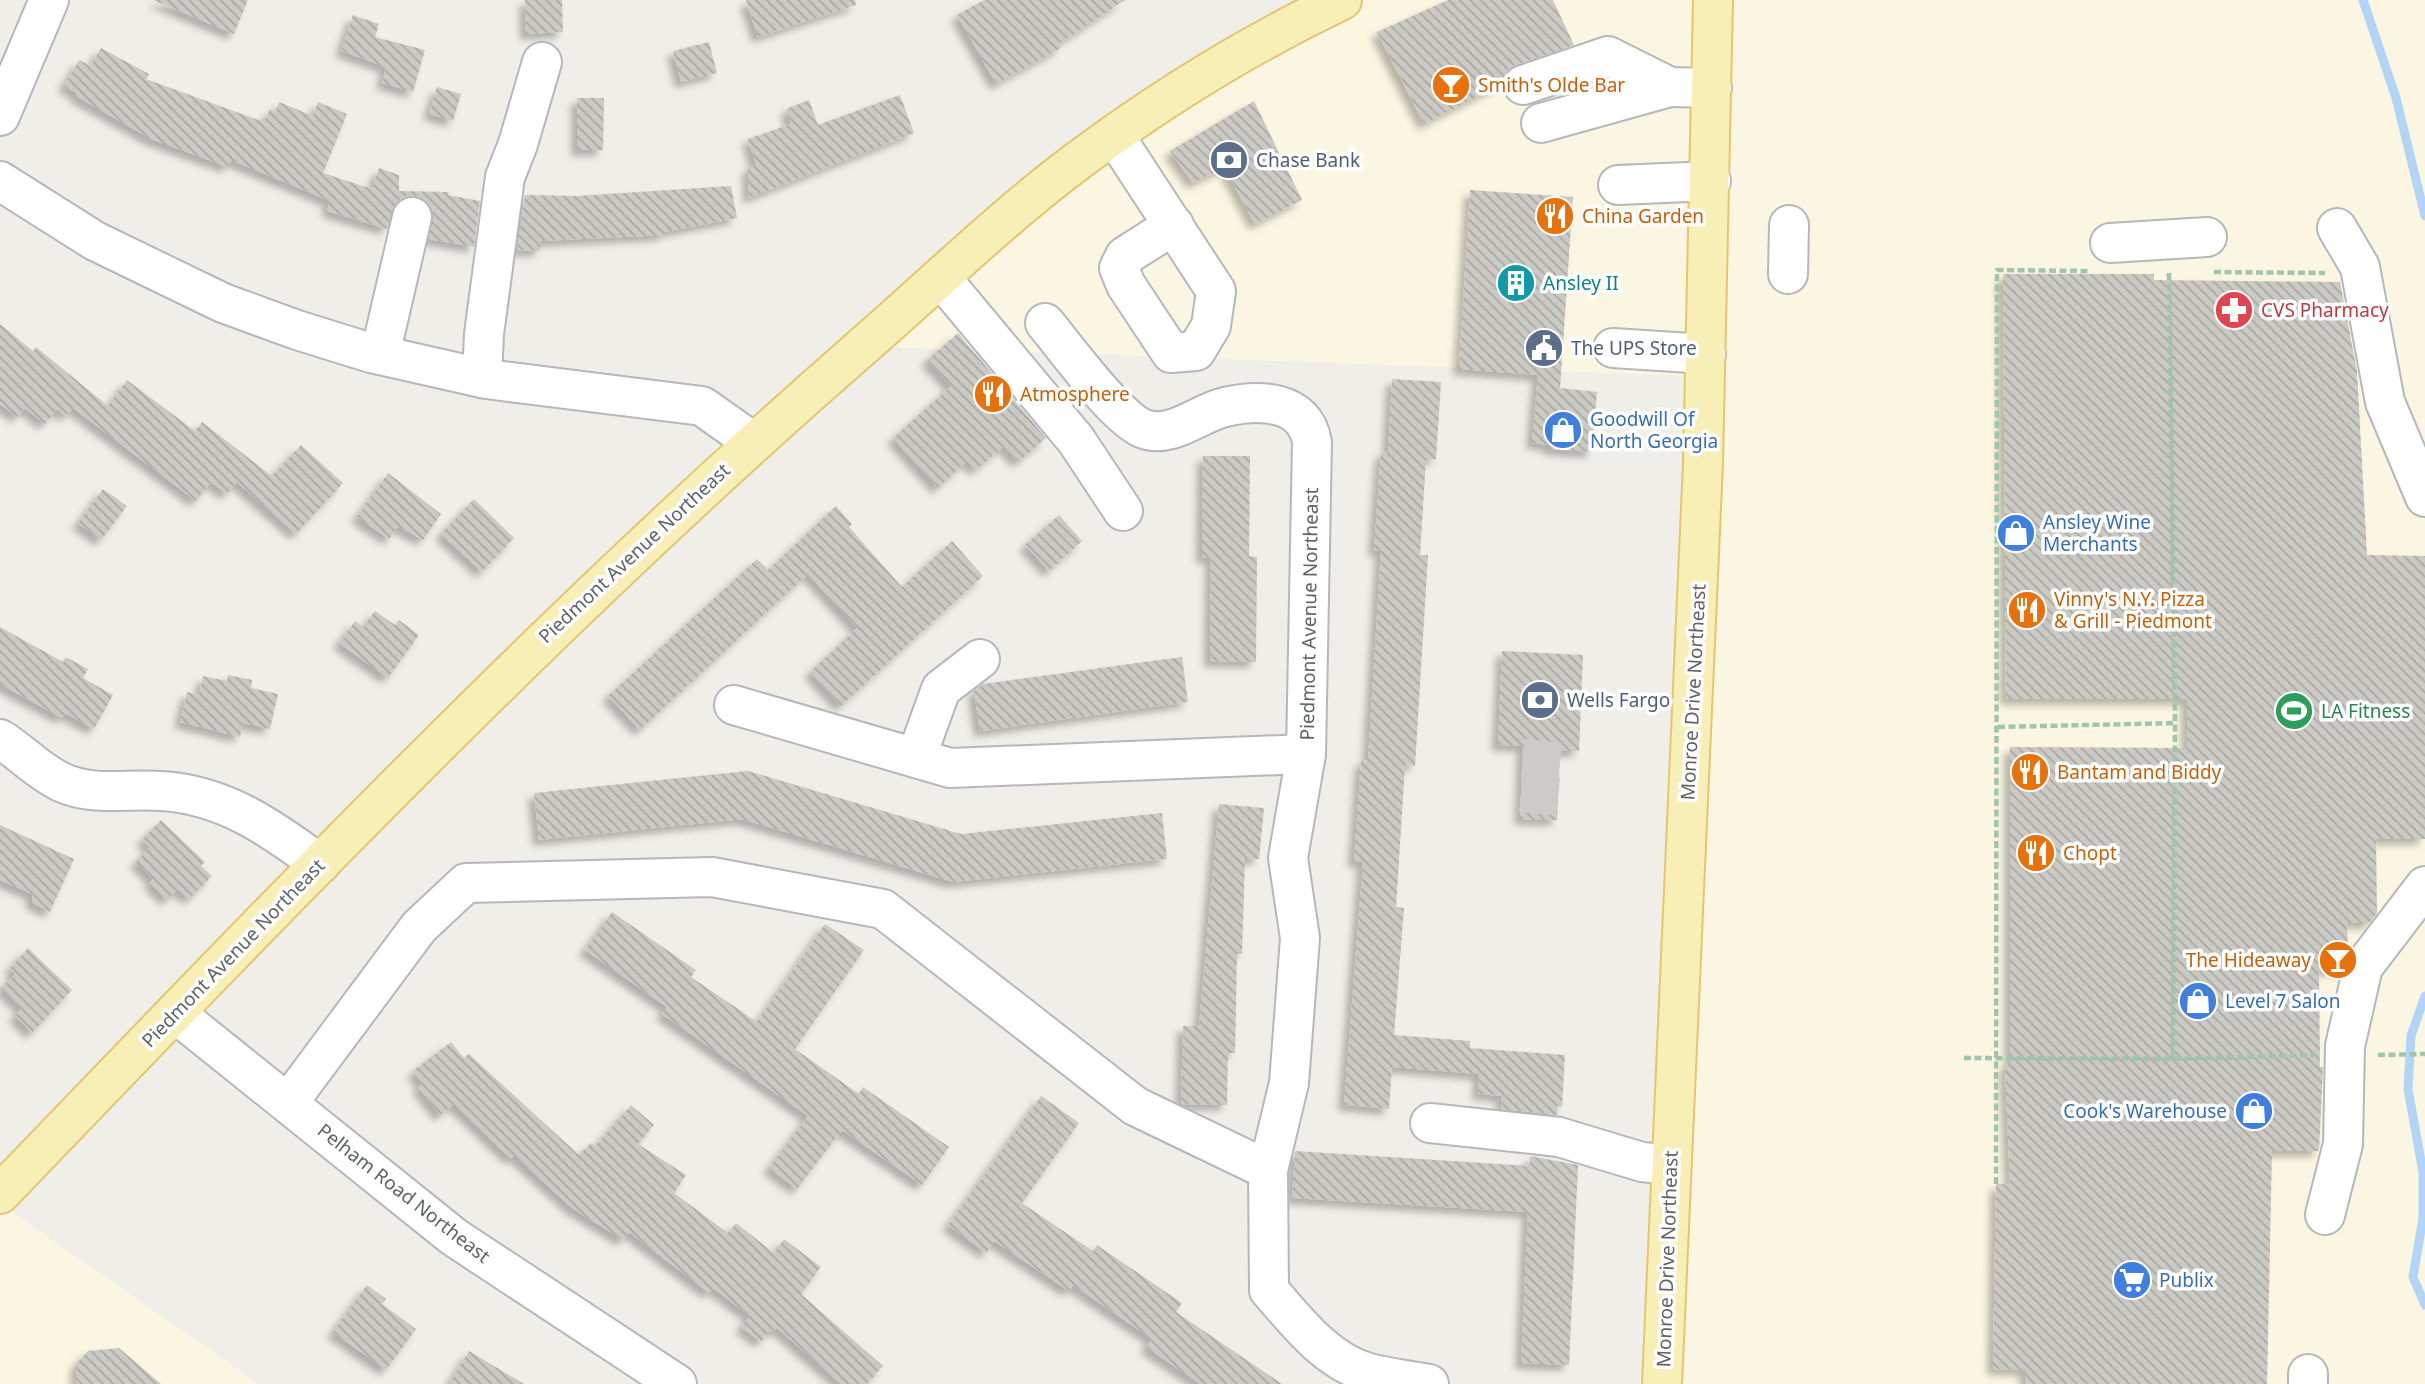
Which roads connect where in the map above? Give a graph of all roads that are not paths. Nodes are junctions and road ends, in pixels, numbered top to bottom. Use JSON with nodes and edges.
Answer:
{"nodes":[{"id":1,"x":49,"y":0,"type":"edge"},
{"id":2,"x":1342,"y":0,"type":"edge"},
{"id":3,"x":1713,"y":0,"type":"edge"},
{"id":4,"x":542,"y":62,"type":"dead end"},
{"id":5,"x":1523,"y":85,"type":"dead end"},
{"id":6,"x":1670,"y":87,"type":"junction"},
{"id":7,"x":1712,"y":88,"type":"junction"},
{"id":8,"x":0,"y":116,"type":"edge"},
{"id":9,"x":1541,"y":123,"type":"dead end"},
{"id":10,"x":1114,"y":135,"type":"junction"},
{"id":11,"x":0,"y":181,"type":"edge"},
{"id":12,"x":1711,"y":181,"type":"junction"},
{"id":13,"x":1618,"y":185,"type":"dead end"},
{"id":14,"x":412,"y":217,"type":"dead end"},
{"id":15,"x":1789,"y":225,"type":"dead end"},
{"id":16,"x":1174,"y":226,"type":"junction"},
{"id":17,"x":2337,"y":228,"type":"dead end"},
{"id":18,"x":2209,"y":254,"type":"road end"},
{"id":19,"x":2106,"y":257,"type":"road end"},
{"id":20,"x":1788,"y":274,"type":"dead end"},
{"id":21,"x":941,"y":278,"type":"junction"},
{"id":22,"x":1045,"y":323,"type":"dead end"},
{"id":23,"x":1613,"y":348,"type":"dead end"},
{"id":24,"x":1706,"y":354,"type":"junction"},
{"id":25,"x":380,"y":355,"type":"junction"},
{"id":26,"x":482,"y":378,"type":"junction"},
{"id":27,"x":753,"y":442,"type":"junction"},
{"id":28,"x":2425,"y":497,"type":"edge"},
{"id":29,"x":1123,"y":511,"type":"dead end"},
{"id":30,"x":980,"y":659,"type":"dead end"},
{"id":31,"x":734,"y":705,"type":"dead end"},
{"id":32,"x":0,"y":739,"type":"edge"},
{"id":33,"x":1306,"y":754,"type":"junction"},
{"id":34,"x":916,"y":758,"type":"junction"},
{"id":35,"x":320,"y":863,"type":"junction"},
{"id":36,"x":2425,"y":886,"type":"edge"},
{"id":37,"x":175,"y":1013,"type":"junction"},
{"id":38,"x":288,"y":1103,"type":"junction"},
{"id":39,"x":1430,"y":1123,"type":"dead end"},
{"id":40,"x":1671,"y":1165,"type":"junction"},
{"id":41,"x":1268,"y":1170,"type":"junction"},
{"id":42,"x":5,"y":1179,"type":"edge"},
{"id":43,"x":2325,"y":1215,"type":"dead end"},
{"id":44,"x":677,"y":1384,"type":"edge"},
{"id":45,"x":1429,"y":1384,"type":"edge"},
{"id":46,"x":1662,"y":1384,"type":"edge"}],
"edges":[{"from":1,"to":8,"type":"street"},
{"from":2,"to":10,"type":"main road","name":"Piedmont Avenue Northeast"},
{"from":3,"to":7,"type":"main road","name":"Monroe Drive Northeast"},
{"from":4,"to":26,"type":"street"},
{"from":5,"to":6,"type":"street"},
{"from":6,"to":7,"type":"street"},
{"from":6,"to":9,"type":"street"},
{"from":7,"to":12,"type":"main road","name":"Monroe Drive Northeast"},
{"from":10,"to":16,"type":"street"},
{"from":10,"to":21,"type":"main road","name":"Piedmont Avenue Northeast"},
{"from":11,"to":25,"type":"street"},
{"from":12,"to":13,"type":"street"},
{"from":12,"to":24,"type":"main road","name":"Monroe Drive Northeast"},
{"from":14,"to":25,"type":"street"},
{"from":15,"to":20,"type":"street"},
{"from":16,"to":16,"type":"street"},
{"from":17,"to":28,"type":"street"},
{"from":18,"to":19,"type":"street"},
{"from":21,"to":27,"type":"main road","name":"Piedmont Avenue Northeast"},
{"from":21,"to":29,"type":"street"},
{"from":22,"to":33,"type":"street","name":"Piedmont Avenue Northeast"},
{"from":23,"to":24,"type":"street"},
{"from":24,"to":40,"type":"main road","name":"Monroe Drive Northeast"},
{"from":25,"to":26,"type":"street"},
{"from":26,"to":27,"type":"street"},
{"from":27,"to":35,"type":"main road","name":"Piedmont Avenue Northeast"},
{"from":30,"to":34,"type":"street"},
{"from":31,"to":34,"type":"street","name":"Piedmont Avenue Northeast"},
{"from":32,"to":35,"type":"street"},
{"from":33,"to":34,"type":"street","name":"Piedmont Avenue Northeast"},
{"from":33,"to":41,"type":"street"},
{"from":35,"to":37,"type":"main road","name":"Piedmont Avenue Northeast"},
{"from":36,"to":43,"type":"street"},
{"from":37,"to":38,"type":"street","name":"Pelham Road Northeast"},
{"from":37,"to":42,"type":"main road","name":"Piedmont Avenue Northeast"},
{"from":38,"to":41,"type":"street"},
{"from":38,"to":44,"type":"street","name":"Pelham Road Northeast"},
{"from":39,"to":40,"type":"street"},
{"from":40,"to":46,"type":"main road","name":"Monroe Drive Northeast"},
{"from":41,"to":45,"type":"street"}]}
